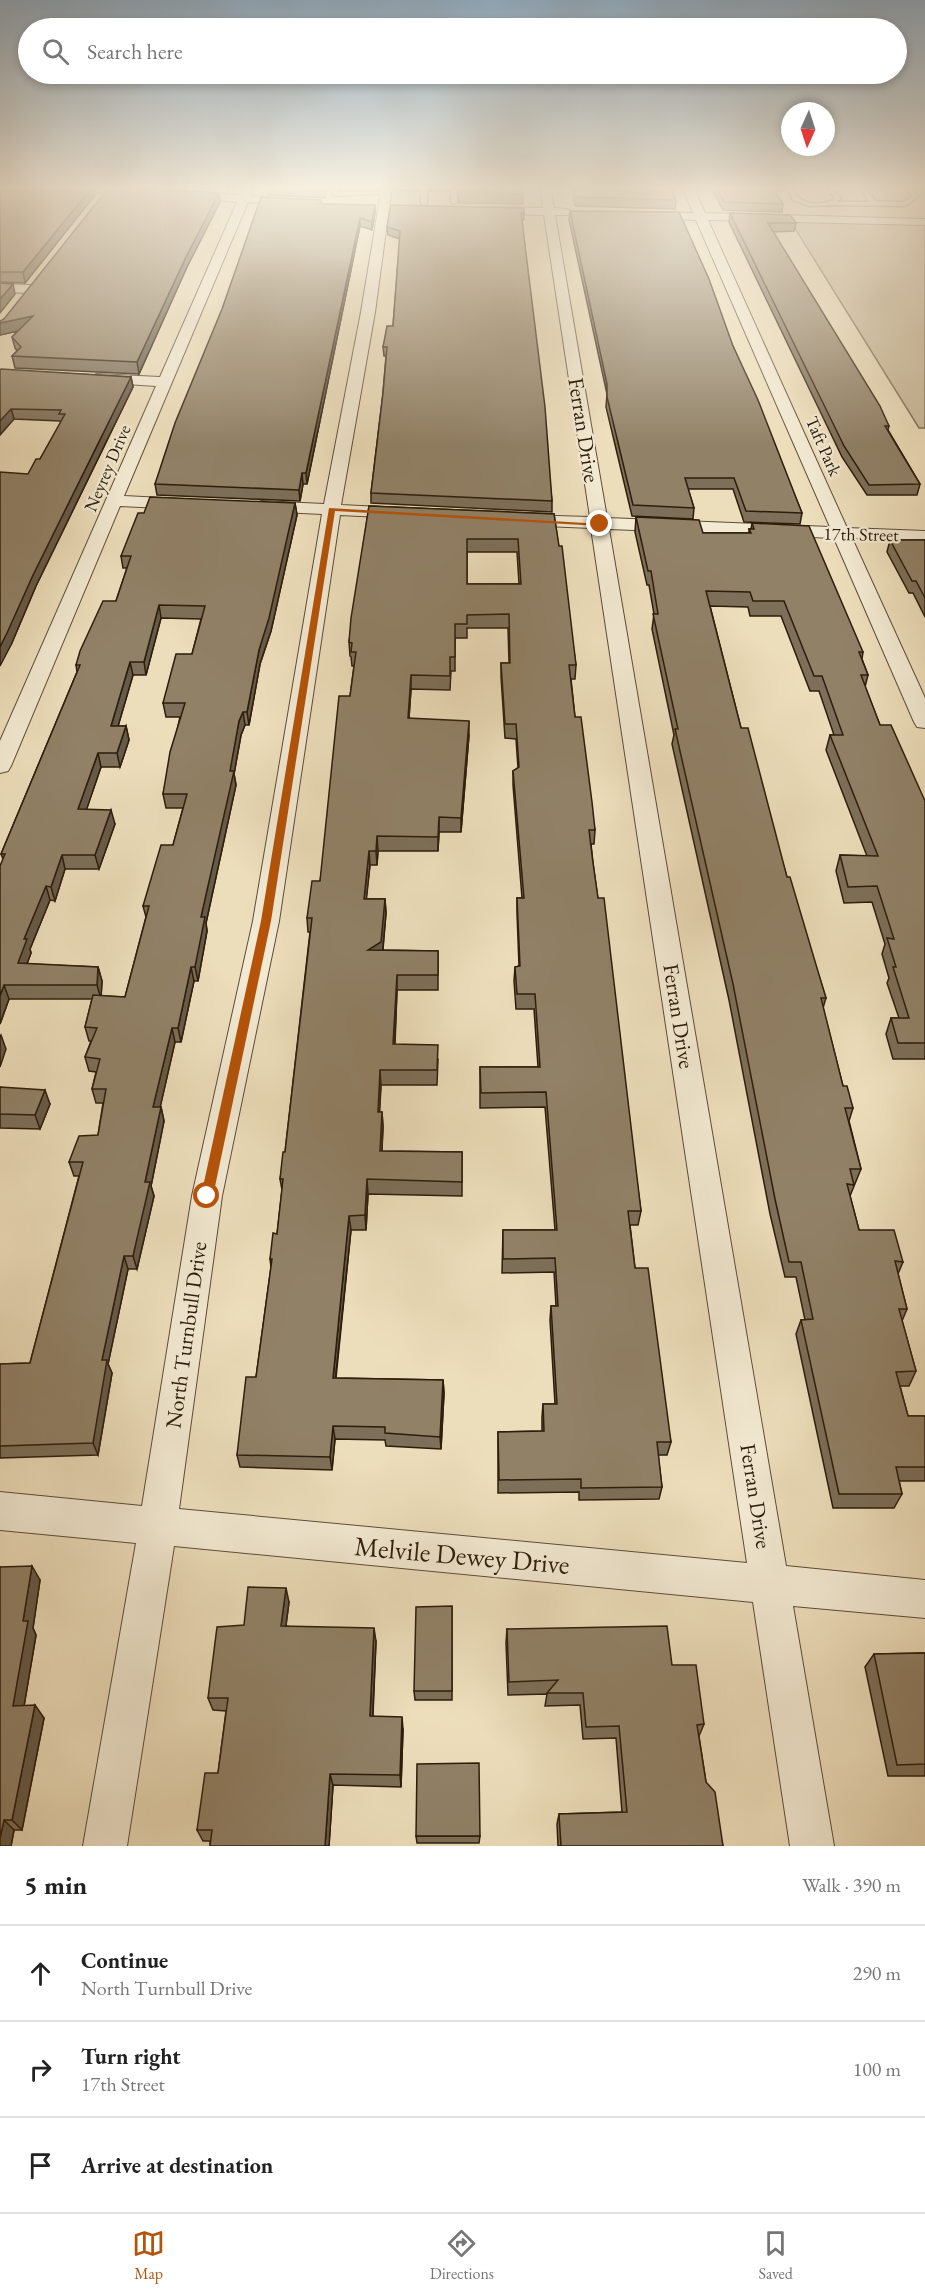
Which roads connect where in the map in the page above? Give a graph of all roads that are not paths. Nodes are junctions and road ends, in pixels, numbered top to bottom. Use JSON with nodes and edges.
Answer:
{"nodes":[{"id":1,"x":212,"y":272,"type":"edge"},
{"id":2,"x":372,"y":272,"type":"edge"},
{"id":3,"x":560,"y":272,"type":"edge"},
{"id":4,"x":725,"y":272,"type":"edge"},
{"id":5,"x":0,"y":288,"type":"edge"},
{"id":6,"x":19,"y":304,"type":"edge"},
{"id":7,"x":82,"y":377,"type":"edge"},
{"id":8,"x":165,"y":382,"type":"junction"},
{"id":9,"x":114,"y":501,"type":"junction"},
{"id":10,"x":194,"y":504,"type":"edge"},
{"id":11,"x":240,"y":506,"type":"edge"},
{"id":12,"x":332,"y":509,"type":"junction"},
{"id":13,"x":413,"y":513,"type":"edge"},
{"id":14,"x":506,"y":519,"type":"edge"},
{"id":15,"x":600,"y":524,"type":"junction"},
{"id":16,"x":842,"y":534,"type":"junction"},
{"id":17,"x":925,"y":536,"type":"edge"},
{"id":18,"x":925,"y":722,"type":"edge"},
{"id":19,"x":0,"y":766,"type":"edge"},
{"id":20,"x":0,"y":1511,"type":"edge"},
{"id":21,"x":158,"y":1526,"type":"junction"},
{"id":22,"x":770,"y":1584,"type":"junction"},
{"id":23,"x":925,"y":1599,"type":"edge"},
{"id":24,"x":105,"y":1846,"type":"edge"},
{"id":25,"x":812,"y":1846,"type":"edge"}],
"edges":[{"from":1,"to":8,"type":"street","name":"Neyrey Drive"},
{"from":2,"to":12,"type":"street","name":"North Turnbull Drive"},
{"from":3,"to":15,"type":"street","name":"Ferran Drive"},
{"from":4,"to":16,"type":"street","name":"Taft Park"},
{"from":5,"to":6,"type":"street"},
{"from":7,"to":8,"type":"street"},
{"from":8,"to":9,"type":"street","name":"Neyrey Drive"},
{"from":9,"to":10,"type":"street"},
{"from":9,"to":19,"type":"street","name":"Neyrey Drive"},
{"from":11,"to":12,"type":"street"},
{"from":12,"to":13,"type":"street"},
{"from":12,"to":21,"type":"street","name":"North Turnbull Drive"},
{"from":14,"to":15,"type":"street","name":"17th Street"},
{"from":15,"to":16,"type":"street","name":"17th Street"},
{"from":15,"to":22,"type":"street","name":"Ferran Drive"},
{"from":16,"to":17,"type":"street","name":"17th Street"},
{"from":16,"to":18,"type":"street","name":"Taft Park"},
{"from":20,"to":21,"type":"street","name":"Melvile Dewey Drive"},
{"from":21,"to":22,"type":"street","name":"Melvile Dewey Drive"},
{"from":21,"to":24,"type":"street","name":"North Turnbull Drive"},
{"from":22,"to":23,"type":"street","name":"Melvile Dewey Drive"},
{"from":22,"to":25,"type":"street","name":"Ferran Drive"}]}
